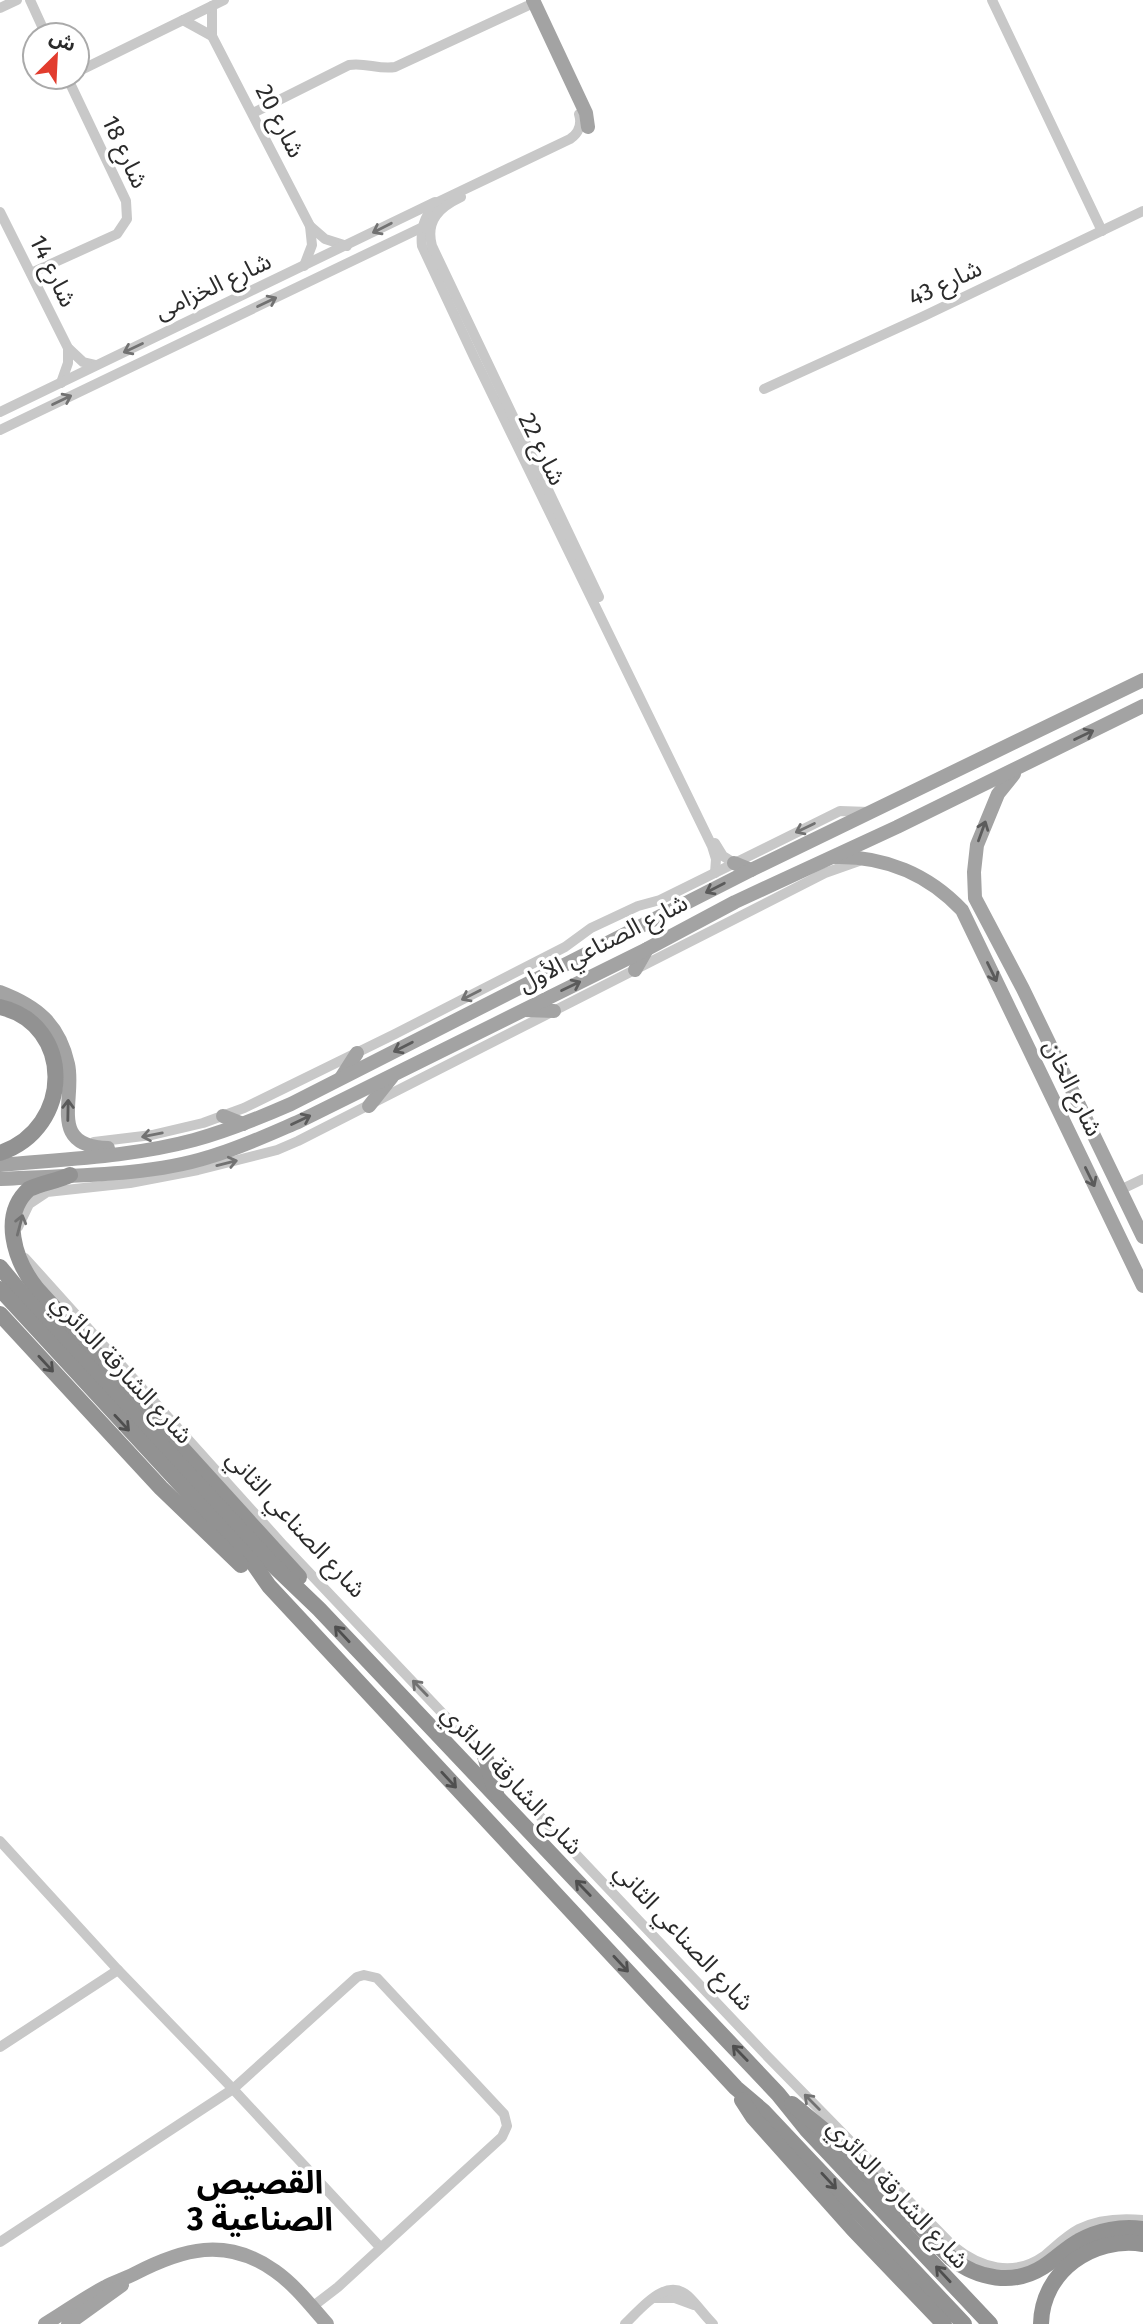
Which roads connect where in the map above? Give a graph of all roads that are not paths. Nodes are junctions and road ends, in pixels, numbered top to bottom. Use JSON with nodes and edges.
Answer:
{"nodes":[{"id":1,"x":17,"y":0,"type":"edge"},
{"id":2,"x":30,"y":0,"type":"edge"},
{"id":3,"x":224,"y":0,"type":"edge"},
{"id":4,"x":992,"y":0,"type":"edge"},
{"id":5,"x":528,"y":2,"type":"edge"},
{"id":6,"x":212,"y":6,"type":"junction"},
{"id":7,"x":0,"y":8,"type":"edge"},
{"id":8,"x":183,"y":20,"type":"junction"},
{"id":9,"x":40,"y":21,"type":"edge"},
{"id":10,"x":212,"y":36,"type":"junction"},
{"id":11,"x":91,"y":65,"type":"edge"},
{"id":12,"x":74,"y":91,"type":"edge"},
{"id":13,"x":253,"y":113,"type":"junction"},
{"id":14,"x":579,"y":114,"type":"joint"},
{"id":15,"x":588,"y":127,"type":"joint"},
{"id":16,"x":443,"y":198,"type":"junction"},
{"id":17,"x":1143,"y":211,"type":"edge"},
{"id":18,"x":0,"y":212,"type":"edge"},
{"id":19,"x":427,"y":225,"type":"junction"},
{"id":20,"x":310,"y":226,"type":"junction"},
{"id":21,"x":1102,"y":231,"type":"junction"},
{"id":22,"x":347,"y":246,"type":"junction"},
{"id":23,"x":304,"y":266,"type":"junction"},
{"id":24,"x":31,"y":273,"type":"junction"},
{"id":25,"x":68,"y":348,"type":"junction"},
{"id":26,"x":96,"y":365,"type":"junction"},
{"id":27,"x":61,"y":383,"type":"junction"},
{"id":28,"x":764,"y":389,"type":"dead end"},
{"id":29,"x":0,"y":412,"type":"edge"},
{"id":30,"x":0,"y":430,"type":"edge"},
{"id":31,"x":1143,"y":680,"type":"edge"},
{"id":32,"x":1143,"y":706,"type":"edge"},
{"id":33,"x":1026,"y":764,"type":"junction"},
{"id":34,"x":869,"y":812,"type":"junction"},
{"id":35,"x":830,"y":857,"type":"junction"},
{"id":36,"x":867,"y":858,"type":"junction"},
{"id":37,"x":734,"y":863,"type":"junction"},
{"id":38,"x":751,"y":870,"type":"junction"},
{"id":39,"x":715,"y":873,"type":"junction"},
{"id":40,"x":647,"y":948,"type":"junction"},
{"id":41,"x":635,"y":970,"type":"junction"},
{"id":42,"x":0,"y":992,"type":"edge"},
{"id":43,"x":0,"y":1007,"type":"edge"},
{"id":44,"x":520,"y":1010,"type":"junction"},
{"id":45,"x":554,"y":1011,"type":"junction"},
{"id":46,"x":357,"y":1053,"type":"junction"},
{"id":47,"x":397,"y":1072,"type":"junction"},
{"id":48,"x":340,"y":1079,"type":"junction"},
{"id":49,"x":369,"y":1106,"type":"junction"},
{"id":50,"x":223,"y":1116,"type":"junction"},
{"id":51,"x":243,"y":1124,"type":"junction"},
{"id":52,"x":82,"y":1142,"type":"junction"},
{"id":53,"x":136,"y":1152,"type":"junction"},
{"id":54,"x":0,"y":1153,"type":"edge"},
{"id":55,"x":179,"y":1164,"type":"junction"},
{"id":56,"x":0,"y":1165,"type":"edge"},
{"id":57,"x":198,"y":1170,"type":"junction"},
{"id":58,"x":70,"y":1175,"type":"junction"},
{"id":59,"x":0,"y":1179,"type":"edge"},
{"id":60,"x":1143,"y":1179,"type":"edge"},
{"id":61,"x":1120,"y":1190,"type":"junction"},
{"id":62,"x":1143,"y":1237,"type":"edge"},
{"id":63,"x":0,"y":1267,"type":"edge"},
{"id":64,"x":1143,"y":1286,"type":"edge"},
{"id":65,"x":0,"y":1289,"type":"edge"},
{"id":66,"x":32,"y":1316,"type":"junction"},
{"id":67,"x":2,"y":1317,"type":"edge"},
{"id":68,"x":269,"y":1586,"type":"junction"},
{"id":69,"x":319,"y":1609,"type":"junction"},
{"id":70,"x":485,"y":1756,"type":"junction"},
{"id":71,"x":498,"y":1798,"type":"junction"},
{"id":72,"x":1,"y":1845,"type":"edge"},
{"id":73,"x":118,"y":1970,"type":"junction"},
{"id":74,"x":0,"y":2047,"type":"edge"},
{"id":75,"x":736,"y":2088,"type":"junction"},
{"id":76,"x":233,"y":2089,"type":"junction"},
{"id":77,"x":778,"y":2094,"type":"junction"},
{"id":78,"x":1143,"y":2220,"type":"edge"},
{"id":79,"x":1143,"y":2229,"type":"edge"},
{"id":80,"x":0,"y":2242,"type":"edge"},
{"id":81,"x":1143,"y":2244,"type":"edge"},
{"id":82,"x":380,"y":2247,"type":"junction"},
{"id":83,"x":133,"y":2274,"type":"junction"},
{"id":84,"x":314,"y":2310,"type":"junction"},
{"id":85,"x":46,"y":2324,"type":"edge"},
{"id":86,"x":68,"y":2324,"type":"edge"},
{"id":87,"x":327,"y":2324,"type":"edge"},
{"id":88,"x":625,"y":2324,"type":"edge"},
{"id":89,"x":713,"y":2324,"type":"edge"},
{"id":90,"x":944,"y":2324,"type":"edge"},
{"id":91,"x":964,"y":2324,"type":"edge"},
{"id":92,"x":990,"y":2324,"type":"edge"},
{"id":93,"x":1041,"y":2324,"type":"edge"}],
"edges":[{"from":1,"to":7,"type":"street"},
{"from":2,"to":9,"type":"street"},
{"from":3,"to":6,"type":"street"},
{"from":4,"to":21,"type":"street"},
{"from":5,"to":13,"type":"street"},
{"from":5,"to":14,"type":"main road"},
{"from":5,"to":15,"type":"main road"},
{"from":6,"to":8,"type":"street"},
{"from":6,"to":10,"type":"street","name":"شارع 20"},
{"from":8,"to":10,"type":"street"},
{"from":8,"to":11,"type":"street"},
{"from":10,"to":13,"type":"street","name":"شارع 20"},
{"from":12,"to":24,"type":"street","name":"شارع 18"},
{"from":13,"to":20,"type":"street","name":"شارع 20"},
{"from":14,"to":16,"type":"street"},
{"from":15,"to":19,"type":"street"},
{"from":16,"to":19,"type":"street"},
{"from":16,"to":22,"type":"street","name":"شارع الخزامى","one_way":true},
{"from":17,"to":21,"type":"street","name":"شارع 43"},
{"from":18,"to":24,"type":"street","name":"شارع 14"},
{"from":30,"to":19,"type":"street","name":"شارع الخزامى","one_way":true},
{"from":19,"to":37,"type":"street","name":"شارع 22"},
{"from":19,"to":39,"type":"street","name":"شارع 22"},
{"from":20,"to":22,"type":"street"},
{"from":20,"to":23,"type":"street"},
{"from":21,"to":28,"type":"street","name":"شارع 43"},
{"from":22,"to":23,"type":"street","name":"شارع الخزامى"},
{"from":23,"to":26,"type":"street","name":"شارع الخزامى","one_way":true},
{"from":24,"to":25,"type":"street","name":"شارع 14"},
{"from":25,"to":26,"type":"street"},
{"from":25,"to":27,"type":"street"},
{"from":26,"to":27,"type":"street","name":"شارع الخزامى"},
{"from":27,"to":29,"type":"street","name":"شارع الخزامى"},
{"from":31,"to":34,"type":"main road","name":"شارع الصناعي الأول"},
{"from":33,"to":32,"type":"main road","name":"شارع الصناعي الأول","one_way":true},
{"from":33,"to":35,"type":"main road","name":"شارع الصناعي الأول"},
{"from":61,"to":33,"type":"main road","name":"شارع الخان","one_way":true},
{"from":34,"to":37,"type":"street","one_way":true},
{"from":34,"to":38,"type":"main road","name":"شارع الصناعي الأول"},
{"from":35,"to":36,"type":"main road"},
{"from":35,"to":40,"type":"main road","name":"شارع الصناعي الأول"},
{"from":36,"to":41,"type":"street","name":"شارع الصناعي الثاني"},
{"from":36,"to":64,"type":"main road","name":"شارع الخان","one_way":true},
{"from":37,"to":38,"type":"main road"},
{"from":37,"to":39,"type":"street"},
{"from":38,"to":48,"type":"main road","name":"شارع الصناعي الأول","one_way":true},
{"from":39,"to":46,"type":"street","one_way":true},
{"from":40,"to":41,"type":"main road"},
{"from":44,"to":40,"type":"main road","name":"شارع الصناعي الأول","one_way":true},
{"from":41,"to":45,"type":"street","name":"شارع الصناعي الثاني"},
{"from":52,"to":42,"type":"main road","one_way":true},
{"from":43,"to":54,"type":"highway"},
{"from":44,"to":45,"type":"main road"},
{"from":44,"to":47,"type":"main road","name":"شارع الصناعي الأول"},
{"from":45,"to":49,"type":"street","name":"شارع الصناعي الثاني"},
{"from":46,"to":48,"type":"main road"},
{"from":46,"to":50,"type":"street"},
{"from":47,"to":49,"type":"main road"},
{"from":55,"to":47,"type":"main road","name":"شارع الصناعي الأول","one_way":true},
{"from":48,"to":51,"type":"main road","name":"شارع الصناعي الأول"},
{"from":57,"to":49,"type":"street","name":"شارع الصناعي الثاني","one_way":true},
{"from":50,"to":51,"type":"main road"},
{"from":50,"to":52,"type":"street","one_way":true},
{"from":51,"to":53,"type":"main road","name":"شارع الصناعي الأول"},
{"from":52,"to":53,"type":"main road"},
{"from":53,"to":56,"type":"main road"},
{"from":55,"to":57,"type":"main road"},
{"from":55,"to":58,"type":"main road","name":"شارع الصناعي الأول"},
{"from":70,"to":57,"type":"street","name":"شارع الصناعي الثاني","one_way":true},
{"from":58,"to":59,"type":"main road","name":"شارع الصناعي الأول"},
{"from":58,"to":69,"type":"highway"},
{"from":60,"to":61,"type":"street"},
{"from":61,"to":62,"type":"main road","name":"شارع الخان"},
{"from":63,"to":66,"type":"highway","name":"شارع الشارقة الدائري"},
{"from":65,"to":66,"type":"highway","name":"شارع الشارقة الدائري"},
{"from":66,"to":68,"type":"highway","name":"شارع الشارقة الدائري","one_way":true},
{"from":66,"to":69,"type":"highway","name":"شارع الشارقة الدائري"},
{"from":67,"to":68,"type":"highway","one_way":true},
{"from":68,"to":75,"type":"highway","name":"شارع الشارقة الدائري","one_way":true},
{"from":71,"to":69,"type":"highway","name":"شارع الشارقة الدائري","one_way":true},
{"from":70,"to":71,"type":"highway"},
{"from":78,"to":70,"type":"street","name":"شارع الصناعي الثاني","one_way":true},
{"from":77,"to":71,"type":"highway","name":"شارع الشارقة الدائري","one_way":true},
{"from":72,"to":73,"type":"street"},
{"from":73,"to":74,"type":"street"},
{"from":73,"to":76,"type":"street"},
{"from":75,"to":90,"type":"highway"},
{"from":75,"to":91,"type":"highway","name":"شارع الشارقة الدائري","one_way":true},
{"from":76,"to":80,"type":"street"},
{"from":76,"to":82,"type":"street"},
{"from":76,"to":82,"type":"street"},
{"from":77,"to":79,"type":"highway"},
{"from":92,"to":77,"type":"highway","name":"شارع الشارقة الدائري","one_way":true},
{"from":81,"to":93,"type":"highway"},
{"from":82,"to":84,"type":"street"},
{"from":83,"to":84,"type":"main road"},
{"from":83,"to":85,"type":"main road"},
{"from":83,"to":86,"type":"main road"},
{"from":84,"to":87,"type":"main road"},
{"from":88,"to":89,"type":"street"}]}
